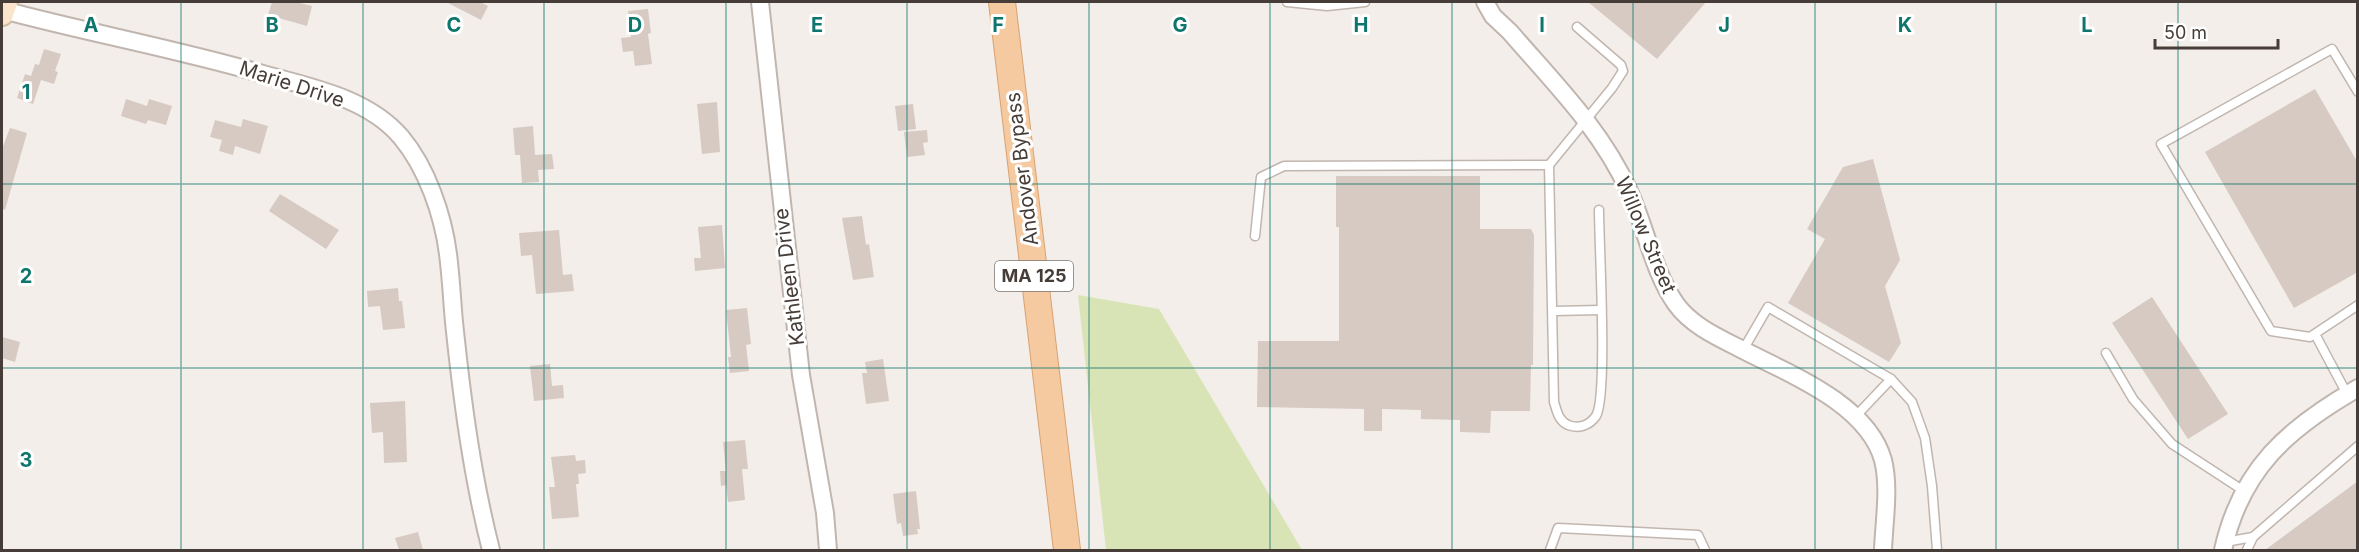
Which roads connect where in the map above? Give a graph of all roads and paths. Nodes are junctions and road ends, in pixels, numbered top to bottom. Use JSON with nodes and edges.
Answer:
{"nodes":[{"id":1,"x":760,"y":2,"type":"edge"},
{"id":2,"x":1002,"y":2,"type":"edge"},
{"id":3,"x":1287,"y":2,"type":"edge"},
{"id":4,"x":1365,"y":2,"type":"edge"},
{"id":5,"x":1485,"y":2,"type":"edge"},
{"id":6,"x":3,"y":9,"type":"edge"},
{"id":7,"x":1577,"y":27,"type":"dead end"},
{"id":8,"x":2358,"y":92,"type":"edge"},
{"id":9,"x":1587,"y":119,"type":"junction"},
{"id":10,"x":1549,"y":165,"type":"junction"},
{"id":11,"x":1599,"y":210,"type":"dead end"},
{"id":12,"x":1255,"y":236,"type":"dead end"},
{"id":13,"x":2358,"y":305,"type":"edge"},
{"id":14,"x":1601,"y":310,"type":"junction"},
{"id":15,"x":1554,"y":311,"type":"junction"},
{"id":16,"x":2315,"y":334,"type":"junction"},
{"id":17,"x":1743,"y":350,"type":"junction"},
{"id":18,"x":2106,"y":354,"type":"dead end"},
{"id":19,"x":1891,"y":379,"type":"junction"},
{"id":20,"x":2352,"y":391,"type":"edge"},
{"id":21,"x":1855,"y":418,"type":"junction"},
{"id":22,"x":2358,"y":446,"type":"edge"},
{"id":23,"x":2244,"y":491,"type":"junction"},
{"id":24,"x":2253,"y":537,"type":"junction"},
{"id":25,"x":2224,"y":546,"type":"edge"},
{"id":26,"x":491,"y":550,"type":"edge"},
{"id":27,"x":828,"y":550,"type":"edge"},
{"id":28,"x":1067,"y":550,"type":"edge"},
{"id":29,"x":1550,"y":550,"type":"edge"},
{"id":30,"x":1705,"y":550,"type":"edge"},
{"id":31,"x":1883,"y":550,"type":"edge"},
{"id":32,"x":1936,"y":550,"type":"edge"},
{"id":33,"x":2247,"y":550,"type":"edge"}],
"edges":[{"from":1,"to":27,"type":"street","name":"Kathleen Drive"},
{"from":2,"to":28,"type":"main road","name":"Andover Bypass","number":"MA 125"},
{"from":3,"to":4,"type":"lane"},
{"from":5,"to":9,"type":"street","name":"Willow Street"},
{"from":6,"to":26,"type":"street","name":"Marie Drive"},
{"from":7,"to":9,"type":"lane"},
{"from":8,"to":16,"type":"lane"},
{"from":9,"to":10,"type":"lane"},
{"from":9,"to":17,"type":"street","name":"Willow Street"},
{"from":10,"to":12,"type":"lane"},
{"from":10,"to":15,"type":"lane"},
{"from":11,"to":14,"type":"lane"},
{"from":13,"to":16,"type":"lane"},
{"from":14,"to":15,"type":"lane"},
{"from":14,"to":15,"type":"lane"},
{"from":16,"to":20,"type":"lane"},
{"from":17,"to":19,"type":"lane"},
{"from":17,"to":21,"type":"street","name":"Willow Street"},
{"from":18,"to":23,"type":"lane"},
{"from":19,"to":21,"type":"lane"},
{"from":19,"to":32,"type":"lane"},
{"from":20,"to":23,"type":"street"},
{"from":21,"to":31,"type":"street","name":"Willow Street"},
{"from":22,"to":24,"type":"lane"},
{"from":23,"to":25,"type":"street"},
{"from":24,"to":25,"type":"lane"},
{"from":24,"to":33,"type":"lane"},
{"from":29,"to":30,"type":"lane"}]}
